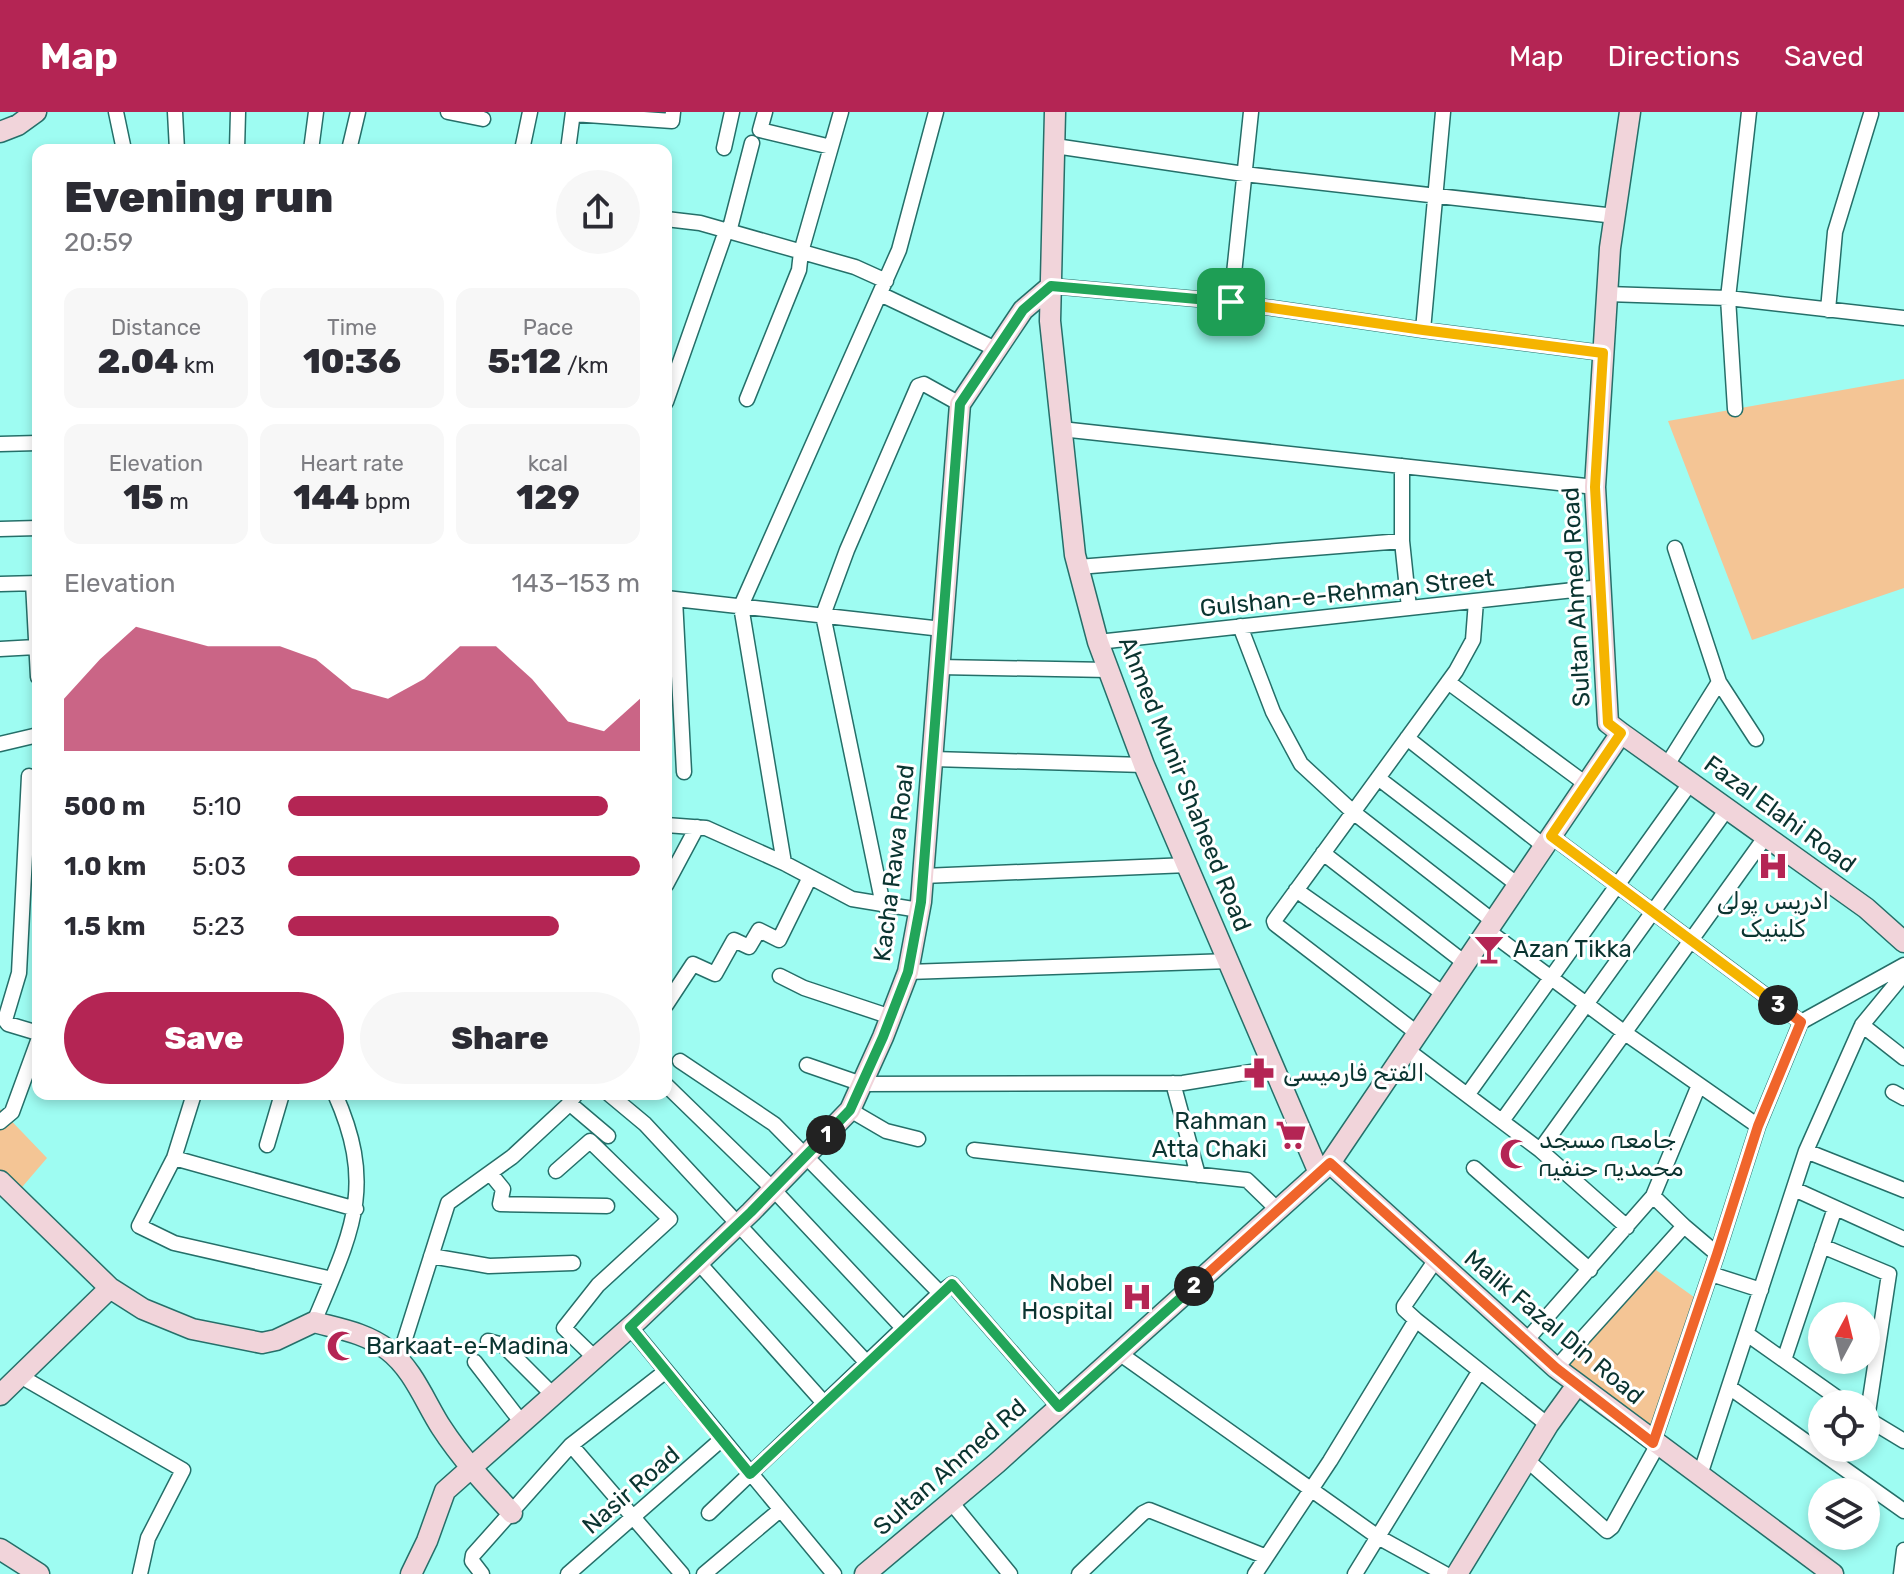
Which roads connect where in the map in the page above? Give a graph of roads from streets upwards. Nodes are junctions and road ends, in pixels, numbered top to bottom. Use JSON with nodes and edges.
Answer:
{"nodes":[{"id":1,"x":36,"y":112,"type":"edge"},
{"id":2,"x":116,"y":112,"type":"edge"},
{"id":3,"x":175,"y":112,"type":"edge"},
{"id":4,"x":238,"y":112,"type":"edge"},
{"id":5,"x":316,"y":112,"type":"edge"},
{"id":6,"x":358,"y":112,"type":"edge"},
{"id":7,"x":448,"y":112,"type":"edge"},
{"id":8,"x":530,"y":112,"type":"edge"},
{"id":9,"x":673,"y":112,"type":"edge"},
{"id":10,"x":732,"y":112,"type":"edge"},
{"id":11,"x":765,"y":112,"type":"edge"},
{"id":12,"x":841,"y":112,"type":"edge"},
{"id":13,"x":936,"y":112,"type":"edge"},
{"id":14,"x":1055,"y":112,"type":"edge"},
{"id":15,"x":1251,"y":112,"type":"edge"},
{"id":16,"x":1443,"y":112,"type":"edge"},
{"id":17,"x":1630,"y":112,"type":"edge"},
{"id":18,"x":1749,"y":112,"type":"edge"},
{"id":19,"x":573,"y":113,"type":"edge"},
{"id":20,"x":1871,"y":113,"type":"edge"},
{"id":21,"x":483,"y":119,"type":"dead end"},
{"id":22,"x":0,"y":132,"type":"edge"},
{"id":23,"x":752,"y":143,"type":"dead end"},
{"id":24,"x":123,"y":144,"type":"edge"},
{"id":25,"x":177,"y":144,"type":"edge"},
{"id":26,"x":237,"y":144,"type":"edge"},
{"id":27,"x":312,"y":144,"type":"edge"},
{"id":28,"x":350,"y":144,"type":"edge"},
{"id":29,"x":523,"y":144,"type":"edge"},
{"id":30,"x":569,"y":144,"type":"edge"},
{"id":31,"x":1055,"y":146,"type":"junction"},
{"id":32,"x":831,"y":147,"type":"junction"},
{"id":33,"x":724,"y":148,"type":"dead end"},
{"id":34,"x":1244,"y":174,"type":"junction"},
{"id":35,"x":1435,"y":197,"type":"junction"},
{"id":36,"x":1615,"y":216,"type":"junction"},
{"id":37,"x":672,"y":220,"type":"edge"},
{"id":38,"x":727,"y":231,"type":"junction"},
{"id":39,"x":801,"y":252,"type":"junction"},
{"id":40,"x":1051,"y":286,"type":"junction"},
{"id":41,"x":883,"y":288,"type":"junction"},
{"id":42,"x":1607,"y":294,"type":"junction"},
{"id":43,"x":1728,"y":298,"type":"junction"},
{"id":44,"x":1231,"y":302,"type":"junction"},
{"id":45,"x":1828,"y":310,"type":"junction"},
{"id":46,"x":1904,"y":318,"type":"edge"},
{"id":47,"x":1423,"y":330,"type":"junction"},
{"id":48,"x":998,"y":350,"type":"junction"},
{"id":49,"x":1603,"y":353,"type":"junction"},
{"id":50,"x":672,"y":385,"type":"edge"},
{"id":51,"x":747,"y":399,"type":"dead end"},
{"id":52,"x":960,"y":404,"type":"junction"},
{"id":53,"x":1735,"y":409,"type":"dead end"},
{"id":54,"x":1061,"y":429,"type":"junction"},
{"id":55,"x":32,"y":443,"type":"edge"},
{"id":56,"x":0,"y":444,"type":"edge"},
{"id":57,"x":1402,"y":466,"type":"junction"},
{"id":58,"x":1595,"y":487,"type":"junction"},
{"id":59,"x":32,"y":528,"type":"edge"},
{"id":60,"x":0,"y":529,"type":"edge"},
{"id":61,"x":1402,"y":541,"type":"junction"},
{"id":62,"x":1675,"y":548,"type":"dead end"},
{"id":63,"x":1078,"y":567,"type":"junction"},
{"id":64,"x":32,"y":583,"type":"edge"},
{"id":65,"x":0,"y":584,"type":"edge"},
{"id":66,"x":1601,"y":587,"type":"junction"},
{"id":67,"x":672,"y":598,"type":"edge"},
{"id":68,"x":1476,"y":601,"type":"junction"},
{"id":69,"x":741,"y":606,"type":"junction"},
{"id":70,"x":1409,"y":608,"type":"junction"},
{"id":71,"x":823,"y":615,"type":"junction"},
{"id":72,"x":672,"y":623,"type":"edge"},
{"id":73,"x":1240,"y":626,"type":"junction"},
{"id":74,"x":942,"y":629,"type":"junction"},
{"id":75,"x":1098,"y":642,"type":"junction"},
{"id":76,"x":32,"y":647,"type":"edge"},
{"id":77,"x":0,"y":649,"type":"edge"},
{"id":78,"x":939,"y":667,"type":"junction"},
{"id":79,"x":1109,"y":670,"type":"junction"},
{"id":80,"x":1448,"y":682,"type":"junction"},
{"id":81,"x":1719,"y":682,"type":"junction"},
{"id":82,"x":1621,"y":733,"type":"junction"},
{"id":83,"x":32,"y":736,"type":"edge"},
{"id":84,"x":1407,"y":738,"type":"junction"},
{"id":85,"x":1756,"y":739,"type":"dead end"},
{"id":86,"x":0,"y":744,"type":"edge"},
{"id":87,"x":933,"y":759,"type":"junction"},
{"id":88,"x":1144,"y":765,"type":"junction"},
{"id":89,"x":1667,"y":765,"type":"junction"},
{"id":90,"x":684,"y":772,"type":"dead end"},
{"id":91,"x":29,"y":776,"type":"dead end"},
{"id":92,"x":1378,"y":778,"type":"junction"},
{"id":93,"x":1691,"y":782,"type":"junction"},
{"id":94,"x":1586,"y":784,"type":"junction"},
{"id":95,"x":1727,"y":809,"type":"junction"},
{"id":96,"x":1353,"y":812,"type":"junction"},
{"id":97,"x":672,"y":825,"type":"edge"},
{"id":98,"x":697,"y":827,"type":"junction"},
{"id":99,"x":1766,"y":836,"type":"junction"},
{"id":100,"x":1548,"y":841,"type":"junction"},
{"id":101,"x":1323,"y":853,"type":"junction"},
{"id":102,"x":32,"y":856,"type":"edge"},
{"id":103,"x":784,"y":863,"type":"junction"},
{"id":104,"x":1188,"y":865,"type":"junction"},
{"id":105,"x":672,"y":874,"type":"edge"},
{"id":106,"x":923,"y":876,"type":"junction"},
{"id":107,"x":810,"y":877,"type":"junction"},
{"id":108,"x":1518,"y":885,"type":"junction"},
{"id":109,"x":1618,"y":885,"type":"junction"},
{"id":110,"x":1296,"y":890,"type":"junction"},
{"id":111,"x":883,"y":905,"type":"junction"},
{"id":112,"x":919,"y":910,"type":"junction"},
{"id":113,"x":1654,"y":913,"type":"junction"},
{"id":114,"x":1490,"y":926,"type":"junction"},
{"id":115,"x":1691,"y":940,"type":"junction"},
{"id":116,"x":1904,"y":942,"type":"edge"},
{"id":117,"x":1230,"y":961,"type":"junction"},
{"id":118,"x":1465,"y":963,"type":"junction"},
{"id":119,"x":1904,"y":965,"type":"edge"},
{"id":120,"x":908,"y":972,"type":"junction"},
{"id":121,"x":1904,"y":974,"type":"edge"},
{"id":122,"x":780,"y":976,"type":"dead end"},
{"id":123,"x":1552,"y":977,"type":"junction"},
{"id":124,"x":1444,"y":994,"type":"junction"},
{"id":125,"x":672,"y":996,"type":"edge"},
{"id":126,"x":1587,"y":1004,"type":"junction"},
{"id":127,"x":891,"y":1017,"type":"junction"},
{"id":128,"x":1801,"y":1022,"type":"junction"},
{"id":129,"x":1862,"y":1025,"type":"junction"},
{"id":130,"x":32,"y":1031,"type":"edge"},
{"id":131,"x":1625,"y":1033,"type":"junction"},
{"id":132,"x":1412,"y":1041,"type":"junction"},
{"id":133,"x":32,"y":1057,"type":"edge"},
{"id":134,"x":1904,"y":1058,"type":"edge"},
{"id":135,"x":680,"y":1061,"type":"dead end"},
{"id":136,"x":807,"y":1065,"type":"dead end"},
{"id":137,"x":1275,"y":1068,"type":"junction"},
{"id":138,"x":1173,"y":1083,"type":"junction"},
{"id":139,"x":862,"y":1084,"type":"junction"},
{"id":140,"x":1699,"y":1085,"type":"junction"},
{"id":141,"x":672,"y":1091,"type":"edge"},
{"id":142,"x":1468,"y":1094,"type":"junction"},
{"id":143,"x":192,"y":1100,"type":"edge"},
{"id":144,"x":280,"y":1100,"type":"edge"},
{"id":145,"x":338,"y":1100,"type":"edge"},
{"id":146,"x":571,"y":1100,"type":"edge"},
{"id":147,"x":575,"y":1100,"type":"edge"},
{"id":148,"x":616,"y":1100,"type":"edge"},
{"id":149,"x":850,"y":1110,"type":"junction"},
{"id":150,"x":1502,"y":1121,"type":"junction"},
{"id":151,"x":0,"y":1122,"type":"edge"},
{"id":152,"x":1758,"y":1126,"type":"junction"},
{"id":153,"x":608,"y":1136,"type":"dead end"},
{"id":154,"x":918,"y":1139,"type":"dead end"},
{"id":155,"x":267,"y":1145,"type":"dead end"},
{"id":156,"x":974,"y":1150,"type":"dead end"},
{"id":157,"x":1540,"y":1150,"type":"junction"},
{"id":158,"x":1806,"y":1151,"type":"junction"},
{"id":159,"x":804,"y":1157,"type":"junction"},
{"id":160,"x":174,"y":1158,"type":"junction"},
{"id":161,"x":1324,"y":1168,"type":"junction"},
{"id":162,"x":1474,"y":1168,"type":"dead end"},
{"id":163,"x":556,"y":1171,"type":"dead end"},
{"id":164,"x":490,"y":1173,"type":"junction"},
{"id":165,"x":1198,"y":1175,"type":"junction"},
{"id":166,"x":0,"y":1181,"type":"edge"},
{"id":167,"x":773,"y":1189,"type":"junction"},
{"id":168,"x":1794,"y":1189,"type":"junction"},
{"id":169,"x":1904,"y":1190,"type":"edge"},
{"id":170,"x":1653,"y":1196,"type":"junction"},
{"id":171,"x":607,"y":1206,"type":"dead end"},
{"id":172,"x":1835,"y":1208,"type":"junction"},
{"id":173,"x":356,"y":1209,"type":"junction"},
{"id":174,"x":1278,"y":1210,"type":"junction"},
{"id":175,"x":738,"y":1224,"type":"junction"},
{"id":176,"x":1684,"y":1226,"type":"junction"},
{"id":177,"x":1627,"y":1227,"type":"junction"},
{"id":178,"x":1904,"y":1239,"type":"edge"},
{"id":179,"x":1822,"y":1246,"type":"junction"},
{"id":180,"x":1717,"y":1254,"type":"junction"},
{"id":181,"x":431,"y":1256,"type":"junction"},
{"id":182,"x":1435,"y":1261,"type":"junction"},
{"id":183,"x":698,"y":1262,"type":"junction"},
{"id":184,"x":573,"y":1263,"type":"dead end"},
{"id":185,"x":1590,"y":1270,"type":"junction"},
{"id":186,"x":1711,"y":1274,"type":"junction"},
{"id":187,"x":332,"y":1279,"type":"junction"},
{"id":188,"x":110,"y":1288,"type":"junction"},
{"id":189,"x":1761,"y":1290,"type":"junction"},
{"id":190,"x":940,"y":1293,"type":"junction"},
{"id":191,"x":1416,"y":1320,"type":"junction"},
{"id":192,"x":314,"y":1322,"type":"junction"},
{"id":193,"x":630,"y":1327,"type":"junction"},
{"id":194,"x":903,"y":1328,"type":"junction"},
{"id":195,"x":1747,"y":1334,"type":"junction"},
{"id":196,"x":488,"y":1341,"type":"dead end"},
{"id":197,"x":1525,"y":1342,"type":"junction"},
{"id":198,"x":1119,"y":1353,"type":"junction"},
{"id":199,"x":595,"y":1358,"type":"junction"},
{"id":200,"x":1784,"y":1360,"type":"junction"},
{"id":201,"x":398,"y":1361,"type":"junction"},
{"id":202,"x":475,"y":1362,"type":"dead end"},
{"id":203,"x":867,"y":1363,"type":"junction"},
{"id":204,"x":1556,"y":1368,"type":"junction"},
{"id":205,"x":666,"y":1371,"type":"junction"},
{"id":206,"x":1479,"y":1372,"type":"junction"},
{"id":207,"x":20,"y":1376,"type":"junction"},
{"id":208,"x":1577,"y":1385,"type":"junction"},
{"id":209,"x":1729,"y":1387,"type":"junction"},
{"id":210,"x":1826,"y":1390,"type":"edge"},
{"id":211,"x":1871,"y":1390,"type":"edge"},
{"id":212,"x":0,"y":1395,"type":"edge"},
{"id":213,"x":553,"y":1395,"type":"junction"},
{"id":214,"x":824,"y":1403,"type":"junction"},
{"id":215,"x":1059,"y":1407,"type":"junction"},
{"id":216,"x":522,"y":1423,"type":"junction"},
{"id":217,"x":1548,"y":1425,"type":"junction"},
{"id":218,"x":1880,"y":1426,"type":"edge"},
{"id":219,"x":722,"y":1439,"type":"junction"},
{"id":220,"x":1904,"y":1441,"type":"edge"},
{"id":221,"x":1655,"y":1444,"type":"junction"},
{"id":222,"x":571,"y":1445,"type":"junction"},
{"id":223,"x":1527,"y":1460,"type":"junction"},
{"id":224,"x":471,"y":1468,"type":"junction"},
{"id":225,"x":750,"y":1474,"type":"junction"},
{"id":226,"x":1700,"y":1475,"type":"junction"},
{"id":227,"x":1310,"y":1489,"type":"junction"},
{"id":228,"x":951,"y":1502,"type":"junction"},
{"id":229,"x":780,"y":1510,"type":"junction"},
{"id":230,"x":1904,"y":1511,"type":"edge"},
{"id":231,"x":512,"y":1513,"type":"junction"},
{"id":232,"x":709,"y":1513,"type":"dead end"},
{"id":233,"x":633,"y":1517,"type":"junction"},
{"id":234,"x":1378,"y":1537,"type":"junction"},
{"id":235,"x":0,"y":1549,"type":"edge"},
{"id":236,"x":1904,"y":1550,"type":"edge"},
{"id":237,"x":1262,"y":1568,"type":"edge"},
{"id":238,"x":39,"y":1574,"type":"edge"},
{"id":239,"x":140,"y":1574,"type":"edge"},
{"id":240,"x":411,"y":1574,"type":"edge"},
{"id":241,"x":482,"y":1574,"type":"edge"},
{"id":242,"x":568,"y":1574,"type":"edge"},
{"id":243,"x":682,"y":1574,"type":"edge"},
{"id":244,"x":704,"y":1574,"type":"edge"},
{"id":245,"x":834,"y":1574,"type":"edge"},
{"id":246,"x":865,"y":1574,"type":"edge"},
{"id":247,"x":1010,"y":1574,"type":"edge"},
{"id":248,"x":1079,"y":1574,"type":"edge"},
{"id":249,"x":1355,"y":1574,"type":"edge"},
{"id":250,"x":1445,"y":1574,"type":"edge"},
{"id":251,"x":1457,"y":1574,"type":"edge"},
{"id":252,"x":1833,"y":1574,"type":"edge"},
{"id":253,"x":1901,"y":1574,"type":"edge"}],
"edges":[{"from":1,"to":22,"type":"street"},
{"from":2,"to":24,"type":"street"},
{"from":3,"to":25,"type":"street"},
{"from":4,"to":26,"type":"street"},
{"from":5,"to":27,"type":"street"},
{"from":6,"to":28,"type":"street"},
{"from":7,"to":21,"type":"street"},
{"from":8,"to":29,"type":"street"},
{"from":9,"to":19,"type":"street"},
{"from":10,"to":33,"type":"street"},
{"from":11,"to":32,"type":"street"},
{"from":12,"to":32,"type":"street"},
{"from":13,"to":41,"type":"street"},
{"from":14,"to":31,"type":"street","name":"Ahmed Munir Shaheed Road"},
{"from":15,"to":34,"type":"street"},
{"from":16,"to":35,"type":"street"},
{"from":17,"to":36,"type":"street","name":"Sultan Ahmed Road"},
{"from":18,"to":43,"type":"street"},
{"from":19,"to":30,"type":"street"},
{"from":20,"to":45,"type":"street"},
{"from":23,"to":38,"type":"street"},
{"from":31,"to":34,"type":"street"},
{"from":31,"to":40,"type":"street","name":"Ahmed Munir Shaheed Road"},
{"from":32,"to":39,"type":"street"},
{"from":34,"to":35,"type":"street"},
{"from":34,"to":44,"type":"street"},
{"from":35,"to":36,"type":"street"},
{"from":35,"to":47,"type":"street"},
{"from":36,"to":42,"type":"street","name":"Sultan Ahmed Road"},
{"from":37,"to":38,"type":"street"},
{"from":38,"to":39,"type":"street"},
{"from":38,"to":50,"type":"street"},
{"from":39,"to":41,"type":"street"},
{"from":39,"to":51,"type":"street"},
{"from":40,"to":44,"type":"street"},
{"from":40,"to":48,"type":"street"},
{"from":40,"to":54,"type":"street","name":"Ahmed Munir Shaheed Road"},
{"from":41,"to":48,"type":"street"},
{"from":41,"to":69,"type":"street"},
{"from":42,"to":43,"type":"street"},
{"from":42,"to":49,"type":"street","name":"Sultan Ahmed Road"},
{"from":43,"to":45,"type":"street"},
{"from":43,"to":53,"type":"street"},
{"from":44,"to":47,"type":"street"},
{"from":45,"to":46,"type":"street"},
{"from":47,"to":49,"type":"street"},
{"from":48,"to":52,"type":"street"},
{"from":49,"to":58,"type":"street","name":"Sultan Ahmed Road"},
{"from":52,"to":71,"type":"street"},
{"from":52,"to":74,"type":"street","name":"Kacha Rawa Road"},
{"from":54,"to":57,"type":"street"},
{"from":54,"to":63,"type":"street","name":"Ahmed Munir Shaheed Road"},
{"from":55,"to":56,"type":"street"},
{"from":57,"to":58,"type":"street"},
{"from":57,"to":61,"type":"street"},
{"from":58,"to":66,"type":"street","name":"Sultan Ahmed Road"},
{"from":59,"to":60,"type":"street"},
{"from":61,"to":63,"type":"street"},
{"from":61,"to":70,"type":"street"},
{"from":62,"to":81,"type":"street"},
{"from":63,"to":75,"type":"street","name":"Ahmed Munir Shaheed Road"},
{"from":64,"to":65,"type":"street"},
{"from":66,"to":68,"type":"street","name":"Gulshan-e-Rehman Street"},
{"from":66,"to":82,"type":"street","name":"Sultan Ahmed Road"},
{"from":67,"to":69,"type":"street"},
{"from":68,"to":70,"type":"street","name":"Gulshan-e-Rehman Street"},
{"from":68,"to":80,"type":"street"},
{"from":69,"to":71,"type":"street"},
{"from":69,"to":103,"type":"street"},
{"from":70,"to":73,"type":"street","name":"Gulshan-e-Rehman Street"},
{"from":71,"to":74,"type":"street"},
{"from":71,"to":111,"type":"street"},
{"from":72,"to":90,"type":"street"},
{"from":73,"to":75,"type":"street","name":"Gulshan-e-Rehman Street"},
{"from":73,"to":96,"type":"street"},
{"from":74,"to":78,"type":"street","name":"Kacha Rawa Road"},
{"from":75,"to":79,"type":"street","name":"Ahmed Munir Shaheed Road"},
{"from":76,"to":77,"type":"street"},
{"from":78,"to":79,"type":"street"},
{"from":78,"to":87,"type":"street","name":"Kacha Rawa Road"},
{"from":79,"to":88,"type":"street","name":"Ahmed Munir Shaheed Road"},
{"from":80,"to":84,"type":"street"},
{"from":80,"to":94,"type":"street"},
{"from":81,"to":85,"type":"street"},
{"from":81,"to":89,"type":"street"},
{"from":82,"to":89,"type":"street","name":"Fazal Elahi Road"},
{"from":82,"to":94,"type":"street"},
{"from":83,"to":86,"type":"street"},
{"from":84,"to":92,"type":"street"},
{"from":84,"to":100,"type":"street"},
{"from":87,"to":88,"type":"street"},
{"from":87,"to":106,"type":"street","name":"Kacha Rawa Road"},
{"from":88,"to":104,"type":"street","name":"Ahmed Munir Shaheed Road"},
{"from":89,"to":93,"type":"street","name":"Fazal Elahi Road"},
{"from":91,"to":102,"type":"street"},
{"from":92,"to":96,"type":"street"},
{"from":92,"to":108,"type":"street"},
{"from":93,"to":95,"type":"street","name":"Fazal Elahi Road"},
{"from":93,"to":109,"type":"street"},
{"from":94,"to":100,"type":"street"},
{"from":95,"to":99,"type":"street","name":"Fazal Elahi Road"},
{"from":95,"to":113,"type":"street"},
{"from":96,"to":101,"type":"street"},
{"from":96,"to":114,"type":"street"},
{"from":97,"to":98,"type":"street"},
{"from":98,"to":103,"type":"street"},
{"from":98,"to":105,"type":"street"},
{"from":99,"to":115,"type":"street"},
{"from":99,"to":116,"type":"street","name":"Fazal Elahi Road"},
{"from":100,"to":108,"type":"street"},
{"from":100,"to":109,"type":"street"},
{"from":101,"to":110,"type":"street"},
{"from":101,"to":118,"type":"street"},
{"from":102,"to":130,"type":"street"},
{"from":103,"to":107,"type":"street"},
{"from":104,"to":106,"type":"street"},
{"from":104,"to":117,"type":"street","name":"Ahmed Munir Shaheed Road"},
{"from":106,"to":112,"type":"street","name":"Kacha Rawa Road"},
{"from":107,"to":111,"type":"street"},
{"from":107,"to":125,"type":"street"},
{"from":108,"to":114,"type":"street"},
{"from":109,"to":113,"type":"street"},
{"from":109,"to":123,"type":"street"},
{"from":110,"to":124,"type":"street"},
{"from":110,"to":132,"type":"street"},
{"from":111,"to":112,"type":"street"},
{"from":112,"to":120,"type":"street","name":"Kacha Rawa Road"},
{"from":113,"to":115,"type":"street"},
{"from":113,"to":126,"type":"street"},
{"from":114,"to":118,"type":"street"},
{"from":114,"to":123,"type":"street"},
{"from":115,"to":128,"type":"street"},
{"from":115,"to":131,"type":"street"},
{"from":117,"to":120,"type":"street"},
{"from":117,"to":137,"type":"street","name":"Ahmed Munir Shaheed Road"},
{"from":118,"to":124,"type":"street"},
{"from":119,"to":128,"type":"street"},
{"from":120,"to":127,"type":"street","name":"Kacha Rawa Road"},
{"from":121,"to":129,"type":"street"},
{"from":122,"to":127,"type":"street"},
{"from":123,"to":126,"type":"street"},
{"from":123,"to":142,"type":"street"},
{"from":124,"to":132,"type":"street"},
{"from":126,"to":131,"type":"street"},
{"from":126,"to":150,"type":"street"},
{"from":127,"to":139,"type":"street","name":"Kacha Rawa Road"},
{"from":128,"to":152,"type":"street"},
{"from":129,"to":134,"type":"street"},
{"from":129,"to":158,"type":"street"},
{"from":131,"to":140,"type":"street"},
{"from":131,"to":157,"type":"street"},
{"from":132,"to":142,"type":"street"},
{"from":132,"to":161,"type":"street"},
{"from":133,"to":151,"type":"street"},
{"from":135,"to":159,"type":"street"},
{"from":136,"to":139,"type":"street"},
{"from":137,"to":138,"type":"street"},
{"from":137,"to":161,"type":"street","name":"Ahmed Munir Shaheed Road"},
{"from":138,"to":139,"type":"street"},
{"from":138,"to":165,"type":"street"},
{"from":139,"to":149,"type":"street","name":"Kacha Rawa Road"},
{"from":140,"to":152,"type":"street"},
{"from":140,"to":170,"type":"street"},
{"from":141,"to":167,"type":"street"},
{"from":142,"to":150,"type":"street"},
{"from":143,"to":160,"type":"street"},
{"from":144,"to":155,"type":"street"},
{"from":145,"to":173,"type":"street"},
{"from":146,"to":164,"type":"street"},
{"from":147,"to":153,"type":"street"},
{"from":148,"to":175,"type":"street"},
{"from":149,"to":154,"type":"street"},
{"from":149,"to":159,"type":"street","name":"Kacha Rawa Road"},
{"from":150,"to":157,"type":"street"},
{"from":152,"to":180,"type":"street"},
{"from":156,"to":165,"type":"street"},
{"from":157,"to":177,"type":"street"},
{"from":158,"to":168,"type":"street"},
{"from":158,"to":169,"type":"street"},
{"from":159,"to":167,"type":"street","name":"Kacha Rawa Road"},
{"from":159,"to":190,"type":"street"},
{"from":160,"to":173,"type":"street"},
{"from":160,"to":187,"type":"street"},
{"from":161,"to":174,"type":"street","name":"Sultan Ahmed Rd"},
{"from":161,"to":182,"type":"street","name":"Malik Fazal Din Road"},
{"from":162,"to":185,"type":"street"},
{"from":163,"to":199,"type":"street"},
{"from":164,"to":171,"type":"street"},
{"from":164,"to":181,"type":"street"},
{"from":165,"to":174,"type":"street"},
{"from":166,"to":188,"type":"street"},
{"from":167,"to":175,"type":"street","name":"Kacha Rawa Road"},
{"from":167,"to":194,"type":"street"},
{"from":168,"to":172,"type":"street"},
{"from":168,"to":189,"type":"street"},
{"from":170,"to":176,"type":"street"},
{"from":170,"to":177,"type":"street"},
{"from":172,"to":178,"type":"street"},
{"from":172,"to":179,"type":"street"},
{"from":173,"to":187,"type":"street"},
{"from":174,"to":198,"type":"street","name":"Sultan Ahmed Rd"},
{"from":175,"to":183,"type":"street","name":"Kacha Rawa Road"},
{"from":175,"to":203,"type":"street"},
{"from":176,"to":180,"type":"street"},
{"from":176,"to":204,"type":"street"},
{"from":177,"to":185,"type":"street"},
{"from":179,"to":200,"type":"street"},
{"from":179,"to":211,"type":"street"},
{"from":180,"to":186,"type":"street"},
{"from":181,"to":184,"type":"street"},
{"from":181,"to":201,"type":"street"},
{"from":182,"to":191,"type":"street"},
{"from":182,"to":197,"type":"street","name":"Malik Fazal Din Road"},
{"from":183,"to":193,"type":"street","name":"Kacha Rawa Road"},
{"from":183,"to":214,"type":"street"},
{"from":185,"to":197,"type":"street"},
{"from":186,"to":189,"type":"street"},
{"from":186,"to":221,"type":"street"},
{"from":187,"to":192,"type":"street"},
{"from":188,"to":192,"type":"street"},
{"from":188,"to":207,"type":"street"},
{"from":189,"to":195,"type":"street"},
{"from":190,"to":194,"type":"street"},
{"from":190,"to":215,"type":"street"},
{"from":191,"to":206,"type":"street"},
{"from":191,"to":227,"type":"street"},
{"from":192,"to":201,"type":"street"},
{"from":193,"to":199,"type":"street","name":"Kacha Rawa Road"},
{"from":193,"to":205,"type":"street"},
{"from":194,"to":203,"type":"street"},
{"from":195,"to":200,"type":"street"},
{"from":195,"to":209,"type":"street"},
{"from":196,"to":213,"type":"street"},
{"from":197,"to":204,"type":"street","name":"Malik Fazal Din Road"},
{"from":198,"to":215,"type":"street","name":"Sultan Ahmed Rd"},
{"from":198,"to":227,"type":"street"},
{"from":199,"to":213,"type":"street","name":"Kacha Rawa Road"},
{"from":200,"to":210,"type":"street"},
{"from":201,"to":224,"type":"street"},
{"from":202,"to":216,"type":"street"},
{"from":203,"to":214,"type":"street"},
{"from":204,"to":208,"type":"street","name":"Malik Fazal Din Road"},
{"from":205,"to":219,"type":"street"},
{"from":205,"to":222,"type":"street"},
{"from":206,"to":217,"type":"street"},
{"from":206,"to":234,"type":"street"},
{"from":207,"to":212,"type":"street"},
{"from":207,"to":239,"type":"street"},
{"from":208,"to":217,"type":"street"},
{"from":208,"to":221,"type":"street","name":"Malik Fazal Din Road"},
{"from":209,"to":226,"type":"street"},
{"from":209,"to":230,"type":"street"},
{"from":213,"to":216,"type":"street","name":"Kacha Rawa Road"},
{"from":214,"to":225,"type":"street"},
{"from":215,"to":228,"type":"street","name":"Sultan Ahmed Rd"},
{"from":216,"to":224,"type":"street","name":"Kacha Rawa Road"},
{"from":217,"to":223,"type":"street"},
{"from":218,"to":220,"type":"street"},
{"from":219,"to":225,"type":"street"},
{"from":219,"to":233,"type":"street","name":"Nasir Road"},
{"from":221,"to":223,"type":"street"},
{"from":221,"to":226,"type":"street","name":"Malik Fazal Din Road"},
{"from":222,"to":231,"type":"street"},
{"from":222,"to":233,"type":"street"},
{"from":223,"to":251,"type":"street"},
{"from":224,"to":231,"type":"street"},
{"from":224,"to":240,"type":"street","name":"Kacha Rawa Road"},
{"from":225,"to":229,"type":"street"},
{"from":225,"to":232,"type":"street"},
{"from":226,"to":252,"type":"street","name":"Malik Fazal Din Road"},
{"from":227,"to":234,"type":"street"},
{"from":227,"to":237,"type":"street"},
{"from":228,"to":246,"type":"street","name":"Sultan Ahmed Rd"},
{"from":228,"to":247,"type":"street"},
{"from":229,"to":244,"type":"street"},
{"from":229,"to":245,"type":"street"},
{"from":231,"to":241,"type":"street"},
{"from":233,"to":242,"type":"street","name":"Nasir Road"},
{"from":233,"to":243,"type":"street"},
{"from":234,"to":249,"type":"street"},
{"from":234,"to":250,"type":"street"},
{"from":235,"to":238,"type":"street"},
{"from":236,"to":253,"type":"street"},
{"from":237,"to":248,"type":"street"}]}
